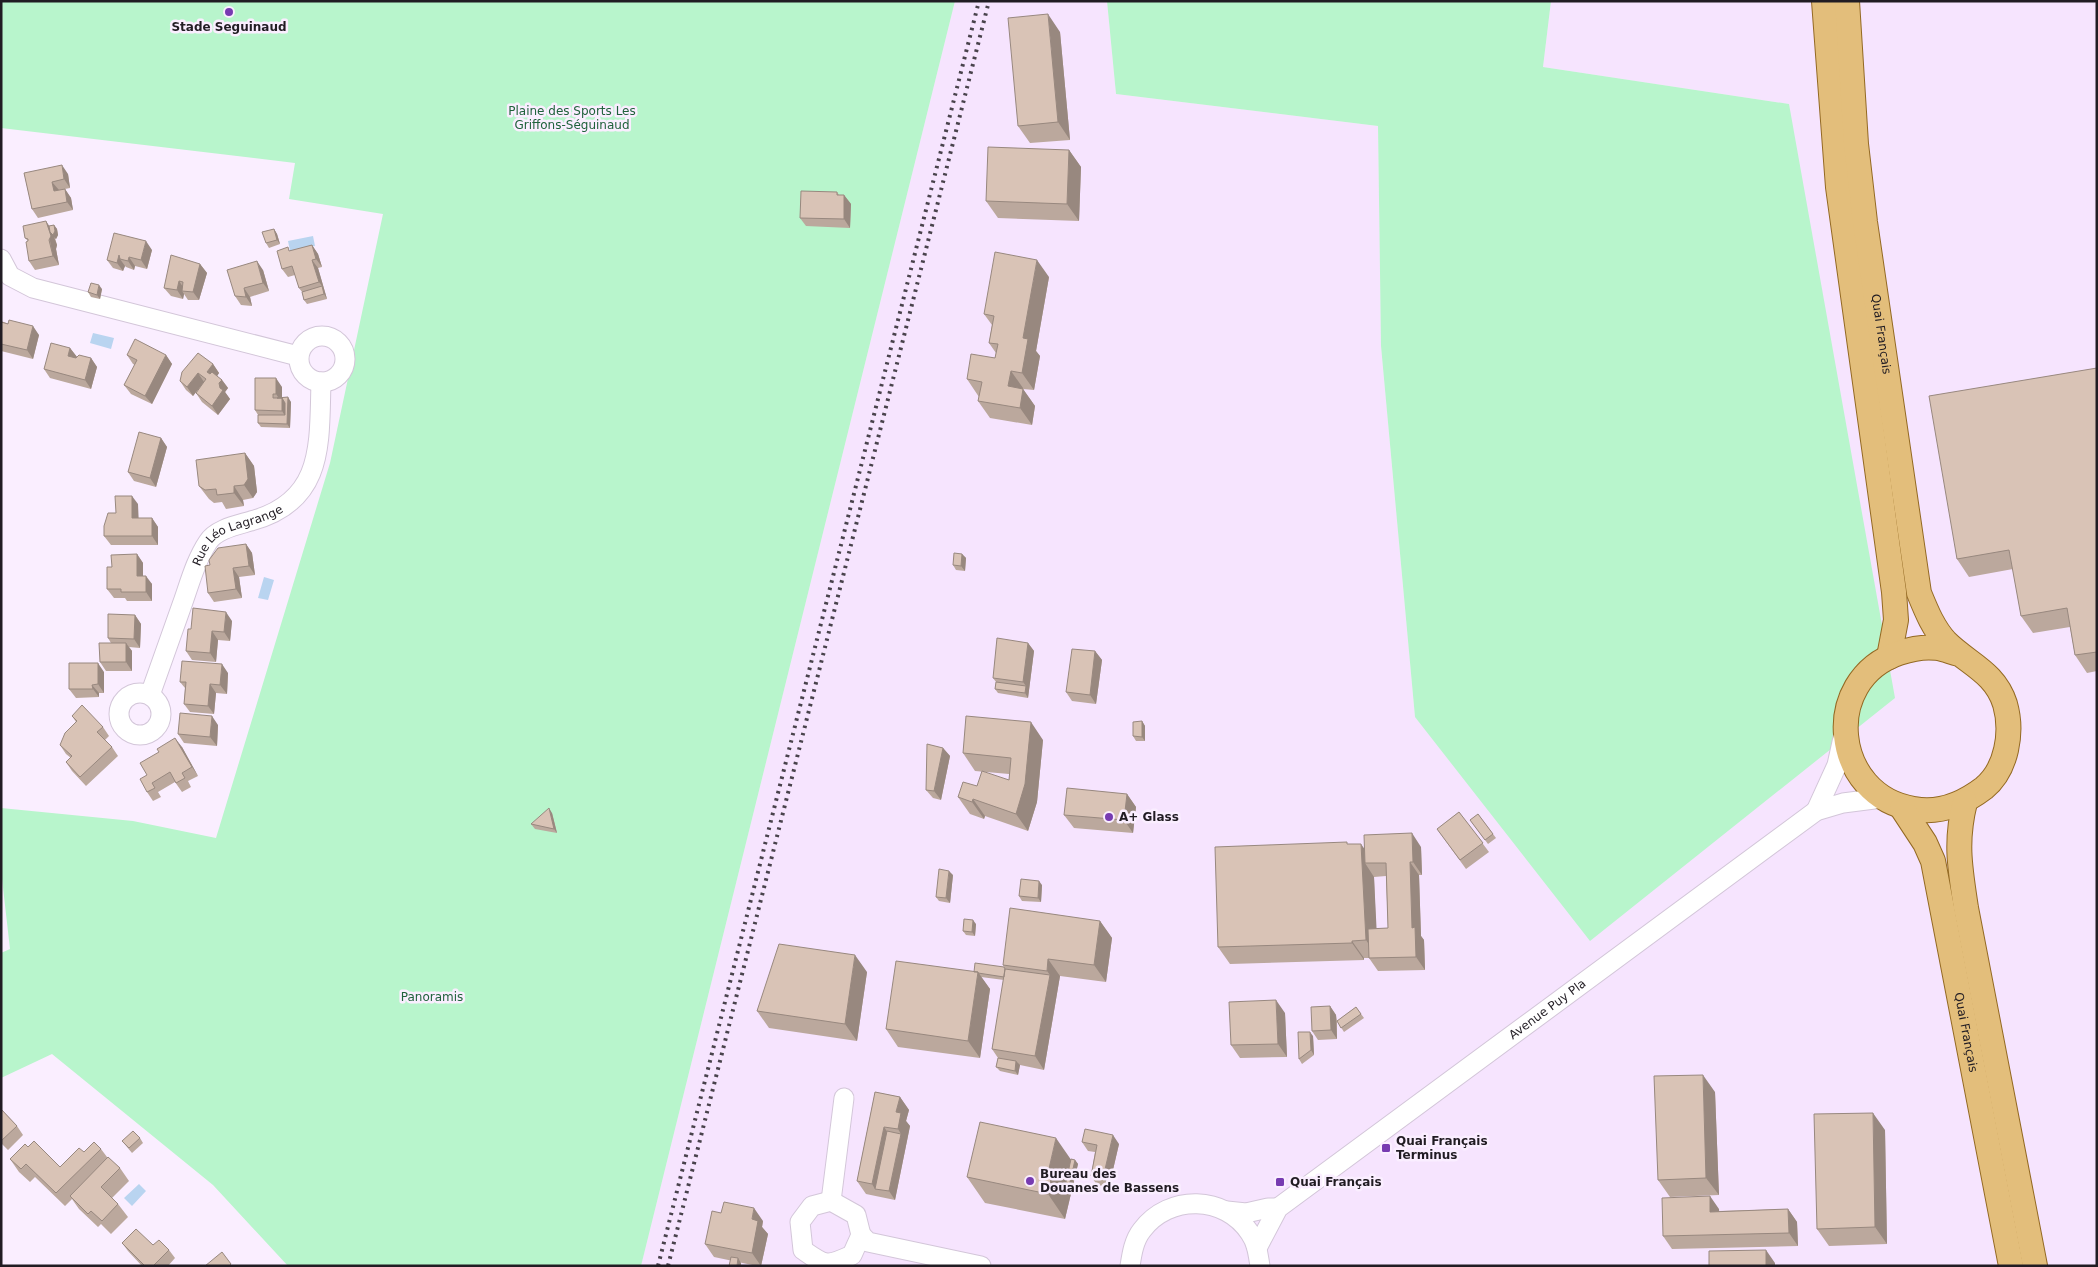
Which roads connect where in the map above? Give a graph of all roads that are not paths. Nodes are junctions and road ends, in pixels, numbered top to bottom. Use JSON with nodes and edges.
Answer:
{"nodes":[{"id":1,"x":1824,"y":1,"type":"edge"},
{"id":2,"x":1847,"y":1,"type":"edge"},
{"id":3,"x":1,"y":259,"type":"edge"},
{"id":4,"x":298,"y":356,"type":"junction"},
{"id":5,"x":320,"y":382,"type":"junction"},
{"id":6,"x":1959,"y":654,"type":"junction"},
{"id":7,"x":1889,"y":656,"type":"junction"},
{"id":8,"x":150,"y":695,"type":"dead end"},
{"id":9,"x":1844,"y":733,"type":"junction"},
{"id":10,"x":1965,"y":802,"type":"junction"},
{"id":11,"x":1892,"y":803,"type":"junction"},
{"id":12,"x":1816,"y":810,"type":"junction"},
{"id":13,"x":844,"y":1098,"type":"dead end"},
{"id":14,"x":831,"y":1201,"type":"junction"},
{"id":15,"x":1278,"y":1208,"type":"junction"},
{"id":16,"x":1227,"y":1211,"type":"junction"},
{"id":17,"x":861,"y":1235,"type":"junction"},
{"id":18,"x":1259,"y":1257,"type":"edge"},
{"id":19,"x":823,"y":1265,"type":"edge"},
{"id":20,"x":982,"y":1266,"type":"edge"},
{"id":21,"x":1130,"y":1266,"type":"edge"},
{"id":22,"x":2012,"y":1266,"type":"edge"},
{"id":23,"x":2035,"y":1266,"type":"edge"}],
"edges":[{"from":1,"to":7,"type":"main road","name":"Quai Français"},
{"from":2,"to":6,"type":"main road","name":"Quai Français"},
{"from":3,"to":4,"type":"street"},
{"from":4,"to":5,"type":"street"},
{"from":4,"to":5,"type":"street"},
{"from":5,"to":8,"type":"street","name":"Rue Léo Lagrange"},
{"from":6,"to":7,"type":"main road"},
{"from":6,"to":10,"type":"main road"},
{"from":7,"to":9,"type":"main road"},
{"from":9,"to":11,"type":"main road"},
{"from":9,"to":12,"type":"street","name":"Avenue Puy Pla"},
{"from":10,"to":11,"type":"main road"},
{"from":10,"to":23,"type":"main road","name":"Quai Français"},
{"from":11,"to":12,"type":"street","name":"Avenue Puy Pla"},
{"from":11,"to":22,"type":"main road","name":"Quai Français"},
{"from":12,"to":15,"type":"street","name":"Avenue Puy Pla"},
{"from":13,"to":14,"type":"street"},
{"from":14,"to":17,"type":"street"},
{"from":14,"to":19,"type":"street"},
{"from":15,"to":16,"type":"street","name":"Avenue Puy Pla"},
{"from":15,"to":18,"type":"street","name":"Avenue Puy Pla"},
{"from":16,"to":18,"type":"street"},
{"from":16,"to":21,"type":"street"},
{"from":17,"to":19,"type":"street"},
{"from":17,"to":20,"type":"street"}]}
